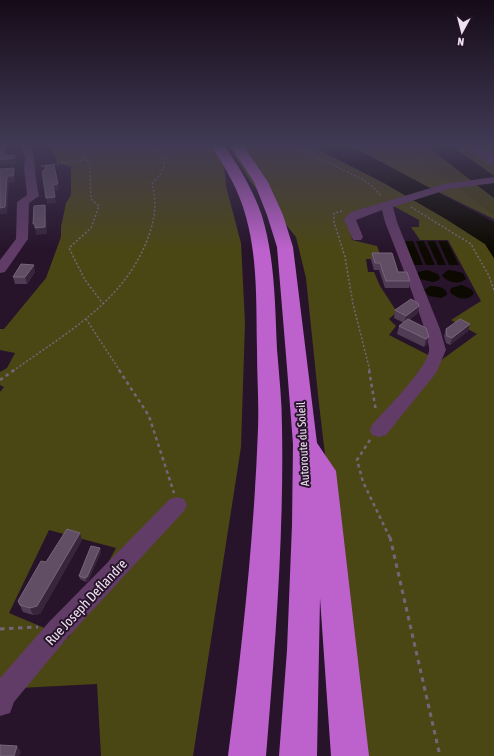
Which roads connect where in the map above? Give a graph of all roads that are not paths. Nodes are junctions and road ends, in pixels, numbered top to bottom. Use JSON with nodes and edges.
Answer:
{"nodes":[{"id":1,"x":29,"y":179,"type":"edge"},
{"id":2,"x":239,"y":179,"type":"edge"},
{"id":3,"x":259,"y":179,"type":"edge"},
{"id":4,"x":494,"y":180,"type":"edge"},
{"id":5,"x":394,"y":203,"type":"junction"},
{"id":6,"x":357,"y":237,"type":"dead end"},
{"id":7,"x":0,"y":269,"type":"edge"},
{"id":8,"x":378,"y":430,"type":"road end"},
{"id":9,"x":305,"y":444,"type":"junction"},
{"id":10,"x":178,"y":505,"type":"road end"},
{"id":11,"x":0,"y":703,"type":"edge"},
{"id":12,"x":247,"y":756,"type":"edge"},
{"id":13,"x":298,"y":756,"type":"edge"},
{"id":14,"x":350,"y":756,"type":"edge"}],
"edges":[{"from":1,"to":7,"type":"street"},
{"from":2,"to":12,"type":"highway"},
{"from":3,"to":9,"type":"highway","name":"Autoroute du Soleil"},
{"from":4,"to":5,"type":"street"},
{"from":5,"to":6,"type":"street"},
{"from":5,"to":8,"type":"street"},
{"from":9,"to":13,"type":"highway","name":"Autoroute du Soleil"},
{"from":9,"to":14,"type":"highway"},
{"from":10,"to":11,"type":"street","name":"Rue Joseph Deflandre"}]}
